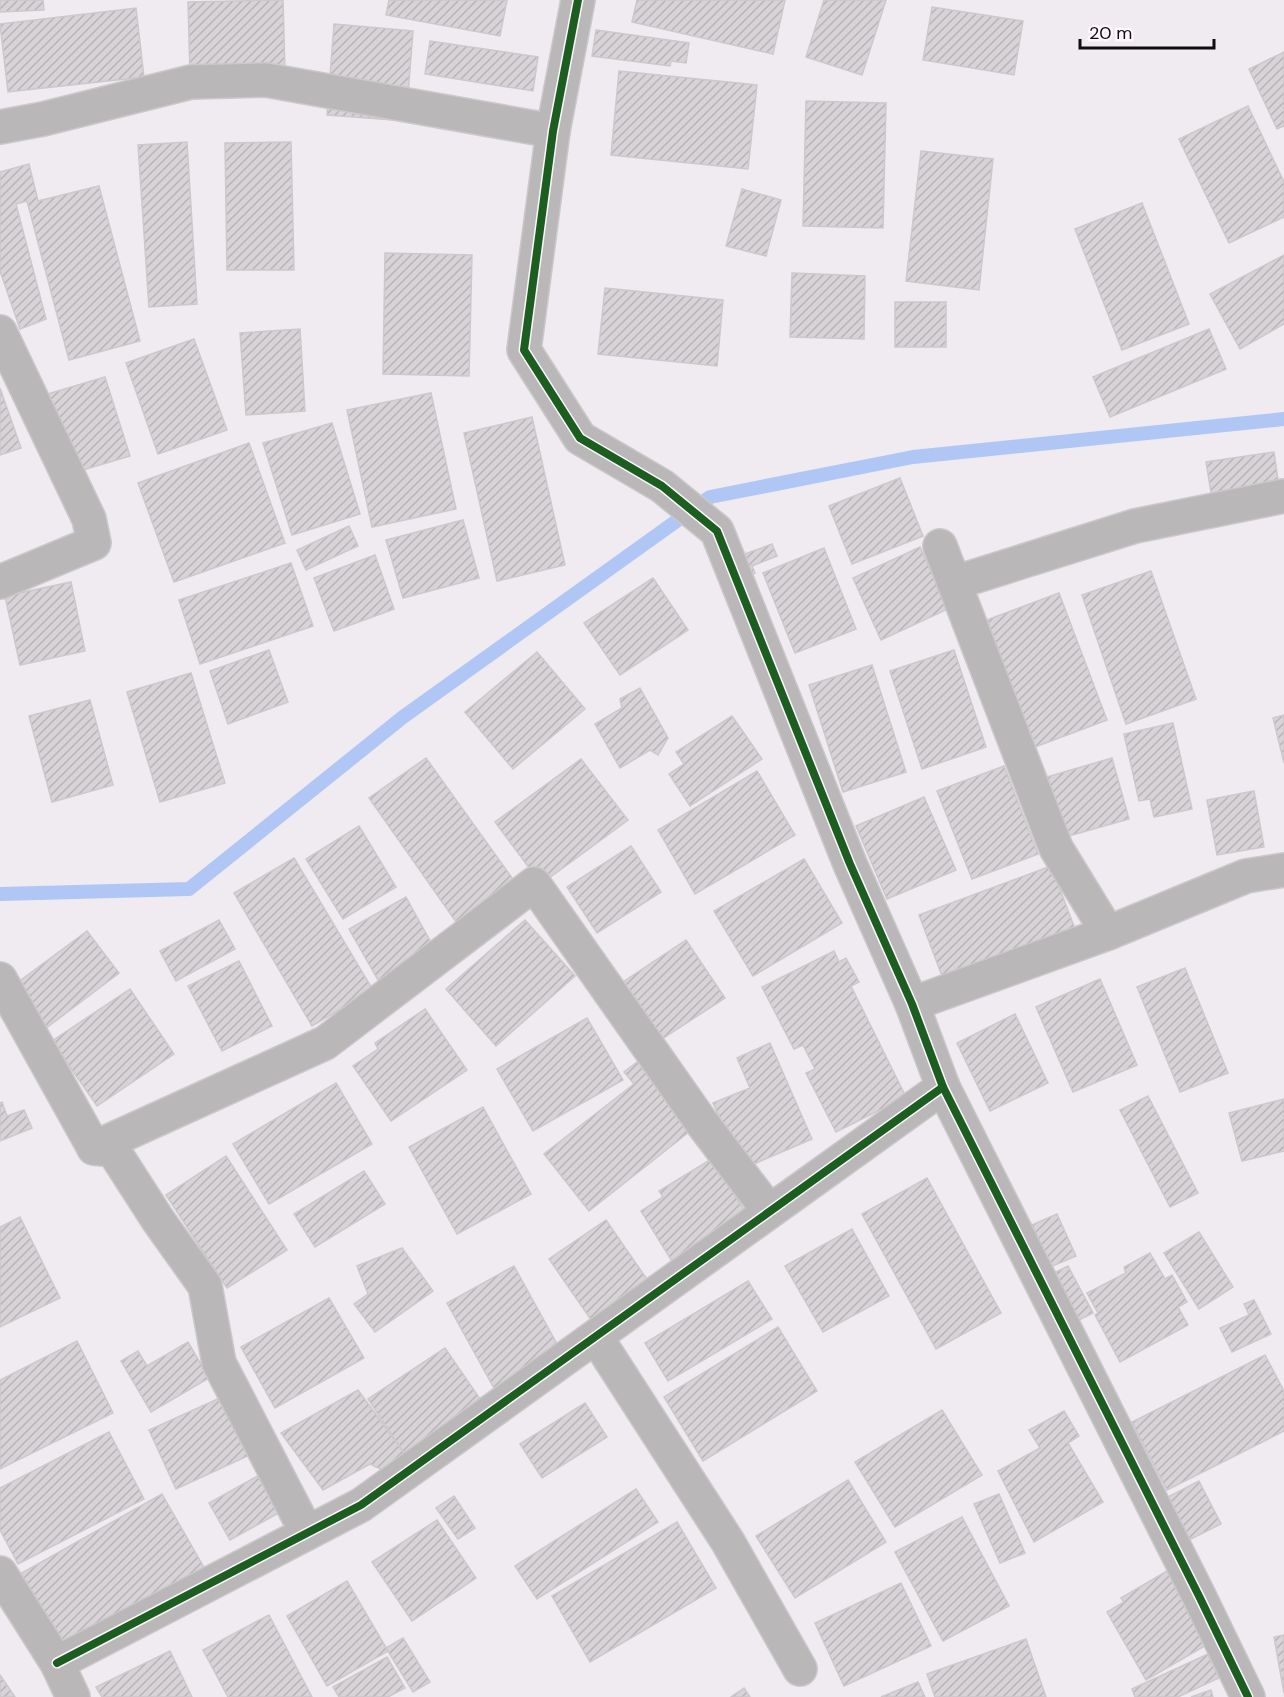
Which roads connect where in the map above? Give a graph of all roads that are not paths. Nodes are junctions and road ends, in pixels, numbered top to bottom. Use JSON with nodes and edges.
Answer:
{"nodes":[{"id":1,"x":578,"y":0,"type":"edge"},
{"id":2,"x":0,"y":126,"type":"edge"},
{"id":3,"x":553,"y":131,"type":"junction"},
{"id":4,"x":0,"y":332,"type":"edge"},
{"id":5,"x":1284,"y":496,"type":"edge"},
{"id":6,"x":940,"y":546,"type":"dead end"},
{"id":7,"x":0,"y":582,"type":"edge"},
{"id":8,"x":954,"y":583,"type":"junction"},
{"id":9,"x":1284,"y":870,"type":"edge"},
{"id":10,"x":1108,"y":933,"type":"junction"},
{"id":11,"x":0,"y":979,"type":"edge"},
{"id":12,"x":912,"y":1004,"type":"junction"},
{"id":13,"x":943,"y":1087,"type":"junction"},
{"id":14,"x":94,"y":1148,"type":"junction"},
{"id":15,"x":769,"y":1211,"type":"junction"},
{"id":16,"x":596,"y":1337,"type":"junction"},
{"id":17,"x":307,"y":1533,"type":"junction"},
{"id":18,"x":0,"y":1573,"type":"edge"},
{"id":19,"x":57,"y":1663,"type":"junction"},
{"id":20,"x":800,"y":1669,"type":"dead end"},
{"id":21,"x":74,"y":1697,"type":"edge"},
{"id":22,"x":1248,"y":1697,"type":"edge"}],
"edges":[{"from":1,"to":3,"type":"street"},
{"from":2,"to":3,"type":"street"},
{"from":3,"to":12,"type":"street"},
{"from":4,"to":7,"type":"street"},
{"from":5,"to":8,"type":"street"},
{"from":6,"to":8,"type":"street"},
{"from":8,"to":10,"type":"street"},
{"from":9,"to":10,"type":"street"},
{"from":10,"to":12,"type":"street"},
{"from":11,"to":14,"type":"street"},
{"from":12,"to":13,"type":"street"},
{"from":13,"to":15,"type":"street"},
{"from":13,"to":22,"type":"street"},
{"from":14,"to":15,"type":"street"},
{"from":14,"to":17,"type":"street"},
{"from":15,"to":16,"type":"street"},
{"from":16,"to":17,"type":"street"},
{"from":16,"to":20,"type":"street"},
{"from":17,"to":19,"type":"street"},
{"from":18,"to":19,"type":"street"},
{"from":19,"to":21,"type":"street"}]}
